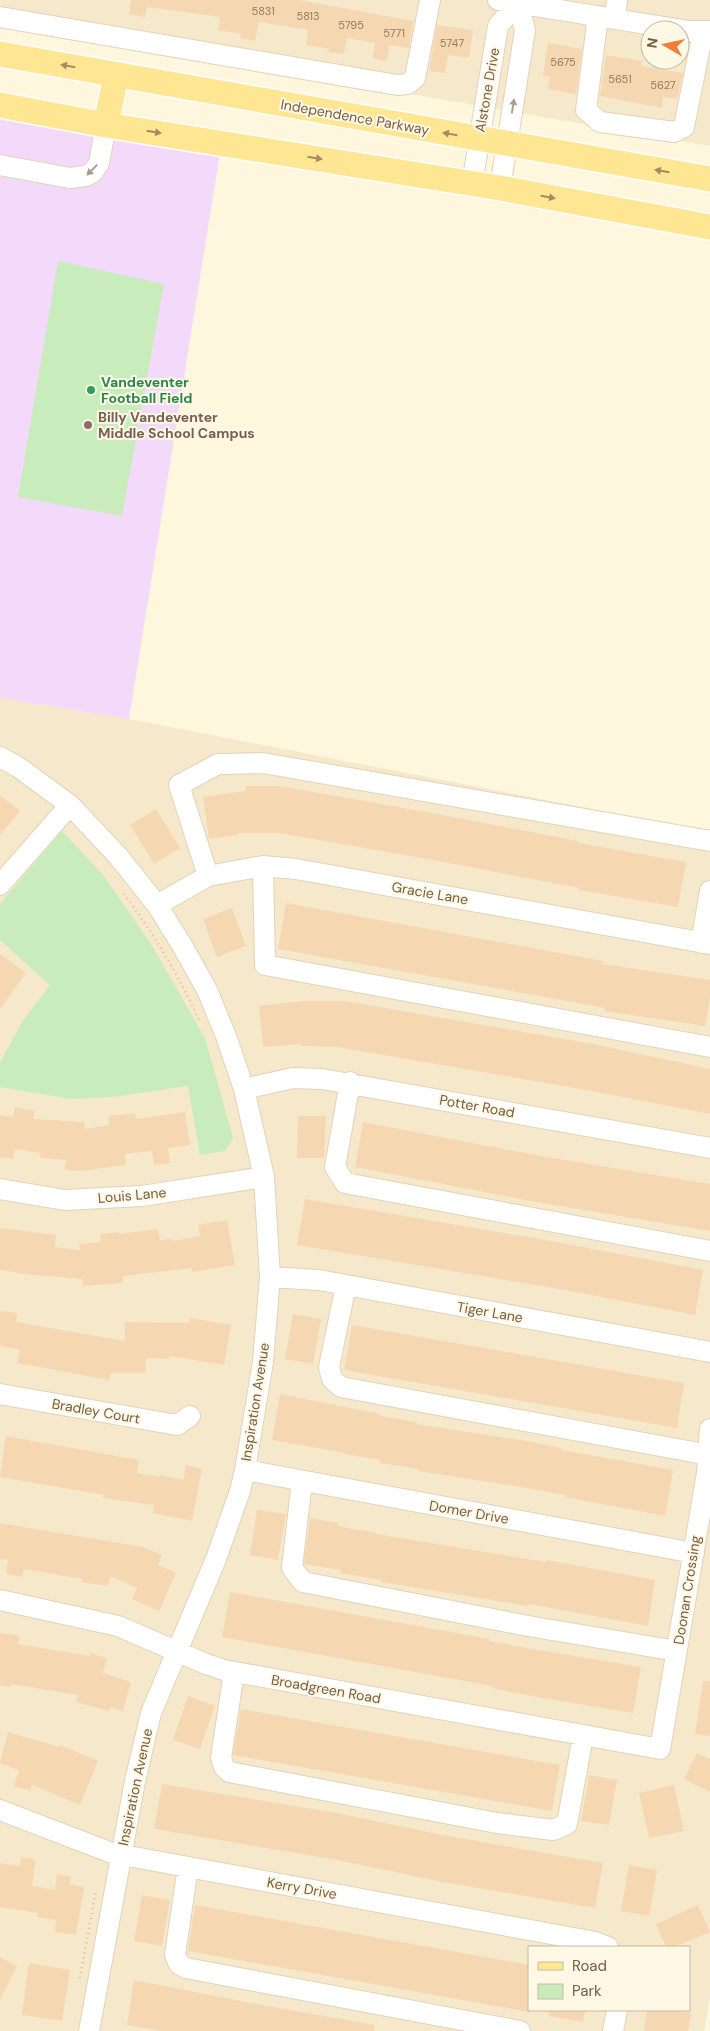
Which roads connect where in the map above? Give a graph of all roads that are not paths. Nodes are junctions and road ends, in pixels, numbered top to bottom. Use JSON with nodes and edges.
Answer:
{"nodes":[{"id":1,"x":430,"y":0,"type":"edge"},
{"id":2,"x":511,"y":1,"type":"edge"},
{"id":3,"x":610,"y":12,"type":"edge"},
{"id":4,"x":0,"y":17,"type":"edge"},
{"id":5,"x":706,"y":32,"type":"edge"},
{"id":6,"x":0,"y":54,"type":"edge"},
{"id":7,"x":116,"y":75,"type":"junction"},
{"id":8,"x":0,"y":105,"type":"edge"},
{"id":9,"x":106,"y":125,"type":"junction"},
{"id":10,"x":479,"y":139,"type":"junction"},
{"id":11,"x":507,"y":144,"type":"junction"},
{"id":12,"x":0,"y":165,"type":"edge"},
{"id":13,"x":710,"y":179,"type":"edge"},
{"id":14,"x":472,"y":184,"type":"junction"},
{"id":15,"x":500,"y":188,"type":"junction"},
{"id":16,"x":710,"y":227,"type":"edge"},
{"id":17,"x":0,"y":757,"type":"edge"},
{"id":18,"x":70,"y":806,"type":"junction"},
{"id":19,"x":710,"y":841,"type":"edge"},
{"id":20,"x":263,"y":866,"type":"junction"},
{"id":21,"x":208,"y":876,"type":"junction"},
{"id":22,"x":0,"y":885,"type":"edge"},
{"id":23,"x":710,"y":891,"type":"edge"},
{"id":24,"x":157,"y":905,"type":"junction"},
{"id":25,"x":705,"y":944,"type":"edge"},
{"id":26,"x":710,"y":1047,"type":"edge"},
{"id":27,"x":350,"y":1082,"type":"junction"},
{"id":28,"x":244,"y":1089,"type":"junction"},
{"id":29,"x":710,"y":1148,"type":"edge"},
{"id":30,"x":264,"y":1177,"type":"junction"},
{"id":31,"x":0,"y":1189,"type":"edge"},
{"id":32,"x":710,"y":1251,"type":"edge"},
{"id":33,"x":270,"y":1277,"type":"junction"},
{"id":34,"x":346,"y":1285,"type":"junction"},
{"id":35,"x":710,"y":1352,"type":"edge"},
{"id":36,"x":0,"y":1394,"type":"edge"},
{"id":37,"x":190,"y":1416,"type":"dead end"},
{"id":38,"x":710,"y":1430,"type":"edge"},
{"id":39,"x":709,"y":1455,"type":"edge"},
{"id":40,"x":245,"y":1470,"type":"junction"},
{"id":41,"x":302,"y":1481,"type":"junction"},
{"id":42,"x":694,"y":1552,"type":"junction"},
{"id":43,"x":0,"y":1600,"type":"edge"},
{"id":44,"x":176,"y":1651,"type":"junction"},
{"id":45,"x":677,"y":1651,"type":"junction"},
{"id":46,"x":234,"y":1672,"type":"junction"},
{"id":47,"x":583,"y":1736,"type":"junction"},
{"id":48,"x":660,"y":1749,"type":"joint"},
{"id":49,"x":0,"y":1810,"type":"edge"},
{"id":50,"x":121,"y":1855,"type":"junction"},
{"id":51,"x":188,"y":1867,"type":"junction"},
{"id":52,"x":605,"y":1946,"type":"edge"},
{"id":53,"x":617,"y":2011,"type":"edge"},
{"id":54,"x":89,"y":2031,"type":"edge"},
{"id":55,"x":520,"y":2031,"type":"edge"},
{"id":56,"x":613,"y":2031,"type":"edge"}],
"edges":[{"from":1,"to":4,"type":"street"},
{"from":2,"to":3,"type":"street"},
{"from":2,"to":10,"type":"street","name":"Alstone Drive"},
{"from":11,"to":2,"type":"street","name":"Alstone Drive","one_way":true},
{"from":3,"to":5,"type":"street"},
{"from":3,"to":5,"type":"street"},
{"from":7,"to":6,"type":"main road","name":"Independence Parkway","one_way":true},
{"from":7,"to":9,"type":"main road"},
{"from":10,"to":7,"type":"main road","name":"Independence Parkway","one_way":true},
{"from":8,"to":9,"type":"main road"},
{"from":9,"to":12,"type":"street","one_way":true},
{"from":9,"to":14,"type":"main road","one_way":true},
{"from":10,"to":11,"type":"main road","name":"Independence Parkway"},
{"from":10,"to":14,"type":"street","name":"Alstone Drive"},
{"from":13,"to":11,"type":"main road","name":"Independence Parkway","one_way":true},
{"from":11,"to":15,"type":"street","name":"Alstone Drive"},
{"from":14,"to":15,"type":"main road"},
{"from":15,"to":16,"type":"main road","one_way":true},
{"from":17,"to":18,"type":"street","name":"Inspiration Avenue"},
{"from":18,"to":22,"type":"street"},
{"from":18,"to":24,"type":"street","name":"Inspiration Avenue"},
{"from":19,"to":21,"type":"street"},
{"from":20,"to":21,"type":"street","name":"Gracie Lane"},
{"from":20,"to":25,"type":"street","name":"Gracie Lane"},
{"from":20,"to":26,"type":"street"},
{"from":21,"to":24,"type":"street","name":"Gracie Lane"},
{"from":23,"to":25,"type":"street"},
{"from":24,"to":28,"type":"street","name":"Inspiration Avenue"},
{"from":27,"to":28,"type":"street","name":"Potter Road"},
{"from":27,"to":29,"type":"street","name":"Potter Road"},
{"from":27,"to":32,"type":"street"},
{"from":28,"to":30,"type":"street","name":"Inspiration Avenue"},
{"from":30,"to":31,"type":"street","name":"Louis Lane"},
{"from":30,"to":33,"type":"street","name":"Inspiration Avenue"},
{"from":33,"to":34,"type":"street","name":"Tiger Lane"},
{"from":33,"to":40,"type":"street","name":"Inspiration Avenue"},
{"from":34,"to":35,"type":"street","name":"Tiger Lane"},
{"from":34,"to":39,"type":"street"},
{"from":36,"to":37,"type":"street","name":"Bradley Court"},
{"from":38,"to":39,"type":"street","name":"Doonan Crossing"},
{"from":39,"to":42,"type":"street","name":"Doonan Crossing"},
{"from":40,"to":41,"type":"street","name":"Domer Drive"},
{"from":40,"to":44,"type":"street","name":"Inspiration Avenue"},
{"from":41,"to":42,"type":"street","name":"Domer Drive"},
{"from":41,"to":45,"type":"street"},
{"from":42,"to":45,"type":"street","name":"Doonan Crossing"},
{"from":43,"to":44,"type":"street","name":"Broadgreen Road"},
{"from":44,"to":46,"type":"street","name":"Broadgreen Road"},
{"from":44,"to":50,"type":"street","name":"Inspiration Avenue"},
{"from":45,"to":48,"type":"street","name":"Doonan Crossing"},
{"from":46,"to":47,"type":"street","name":"Broadgreen Road"},
{"from":46,"to":47,"type":"street"},
{"from":47,"to":48,"type":"street","name":"Broadgreen Road"},
{"from":49,"to":50,"type":"street","name":"Kerry Drive"},
{"from":50,"to":51,"type":"street","name":"Kerry Drive"},
{"from":50,"to":54,"type":"street","name":"Inspiration Avenue"},
{"from":51,"to":52,"type":"street","name":"Kerry Drive"},
{"from":51,"to":55,"type":"street"},
{"from":53,"to":56,"type":"street"}]}
